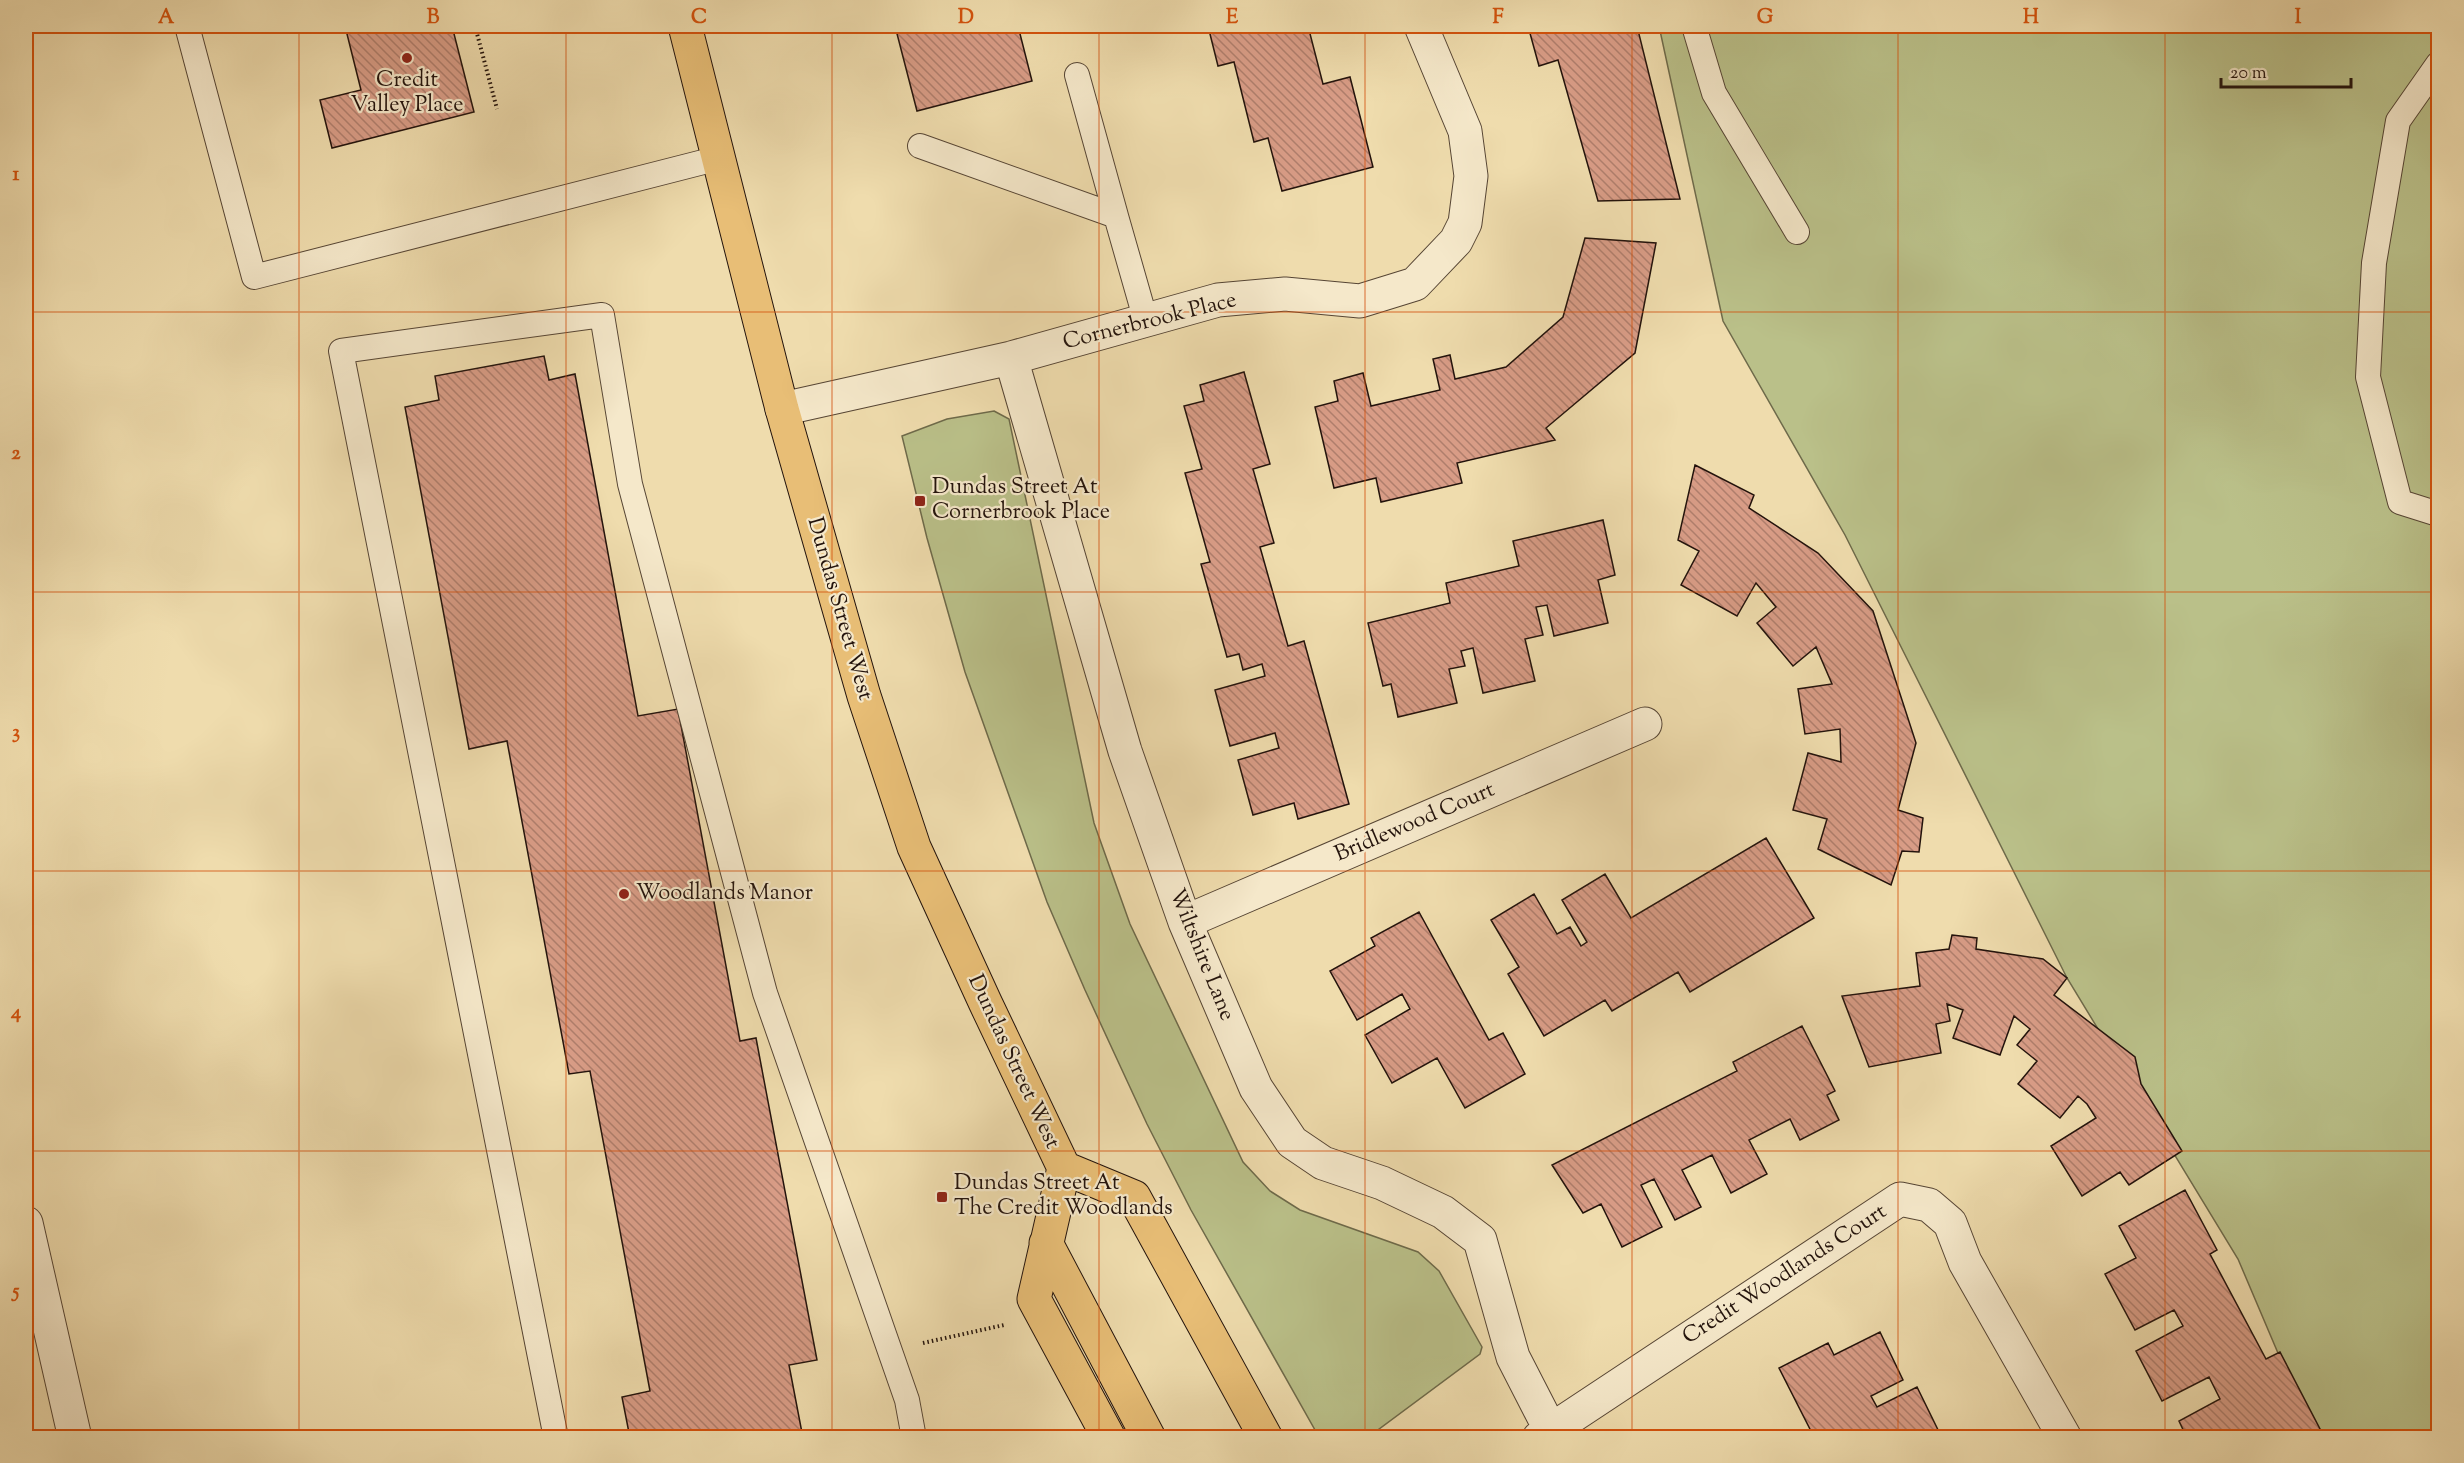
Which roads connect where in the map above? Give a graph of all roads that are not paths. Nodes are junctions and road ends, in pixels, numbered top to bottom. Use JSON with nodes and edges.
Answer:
{"nodes":[{"id":1,"x":187,"y":26,"type":"edge"},
{"id":2,"x":684,"y":26,"type":"edge"},
{"id":3,"x":1421,"y":26,"type":"edge"},
{"id":4,"x":1694,"y":26,"type":"edge"},
{"id":5,"x":2439,"y":64,"type":"edge"},
{"id":6,"x":1077,"y":75,"type":"dead end"},
{"id":7,"x":920,"y":146,"type":"dead end"},
{"id":8,"x":719,"y":158,"type":"junction"},
{"id":9,"x":1116,"y":216,"type":"junction"},
{"id":10,"x":1797,"y":232,"type":"dead end"},
{"id":11,"x":1146,"y":321,"type":"junction"},
{"id":12,"x":1011,"y":358,"type":"junction"},
{"id":13,"x":782,"y":409,"type":"junction"},
{"id":14,"x":2439,"y":514,"type":"edge"},
{"id":15,"x":1646,"y":724,"type":"dead end"},
{"id":16,"x":1185,"y":922,"type":"junction"},
{"id":17,"x":1064,"y":1168,"type":"junction"},
{"id":18,"x":26,"y":1223,"type":"edge"},
{"id":19,"x":1046,"y":1243,"type":"junction"},
{"id":20,"x":1548,"y":1435,"type":"edge"},
{"id":21,"x":75,"y":1437,"type":"edge"},
{"id":22,"x":556,"y":1437,"type":"edge"},
{"id":23,"x":914,"y":1437,"type":"edge"},
{"id":24,"x":1109,"y":1437,"type":"edge"},
{"id":25,"x":1149,"y":1437,"type":"edge"},
{"id":26,"x":1266,"y":1437,"type":"edge"},
{"id":27,"x":2065,"y":1437,"type":"edge"}],
"edges":[{"from":1,"to":8,"type":"lane"},
{"from":2,"to":8,"type":"main road","name":"Dundas Street West"},
{"from":3,"to":11,"type":"street","name":"Cornerbrook Place"},
{"from":4,"to":10,"type":"lane"},
{"from":5,"to":14,"type":"lane"},
{"from":6,"to":9,"type":"lane"},
{"from":7,"to":9,"type":"lane"},
{"from":8,"to":13,"type":"main road","name":"Dundas Street West"},
{"from":9,"to":11,"type":"lane"},
{"from":11,"to":12,"type":"street","name":"Cornerbrook Place"},
{"from":12,"to":13,"type":"street","name":"Cornerbrook Place"},
{"from":12,"to":16,"type":"street","name":"Wiltshire Lane"},
{"from":13,"to":17,"type":"main road","name":"Dundas Street West"},
{"from":15,"to":16,"type":"street","name":"Bridlewood Court"},
{"from":16,"to":20,"type":"street","name":"Wiltshire Lane"},
{"from":17,"to":19,"type":"main road","name":"Dundas Street West"},
{"from":17,"to":26,"type":"main road","name":"Dundas Street West"},
{"from":18,"to":21,"type":"street"},
{"from":19,"to":24,"type":"main road","name":"Dundas Street West"},
{"from":19,"to":25,"type":"main road"},
{"from":20,"to":27,"type":"street","name":"Credit Woodlands Court"},
{"from":22,"to":23,"type":"lane"}]}
